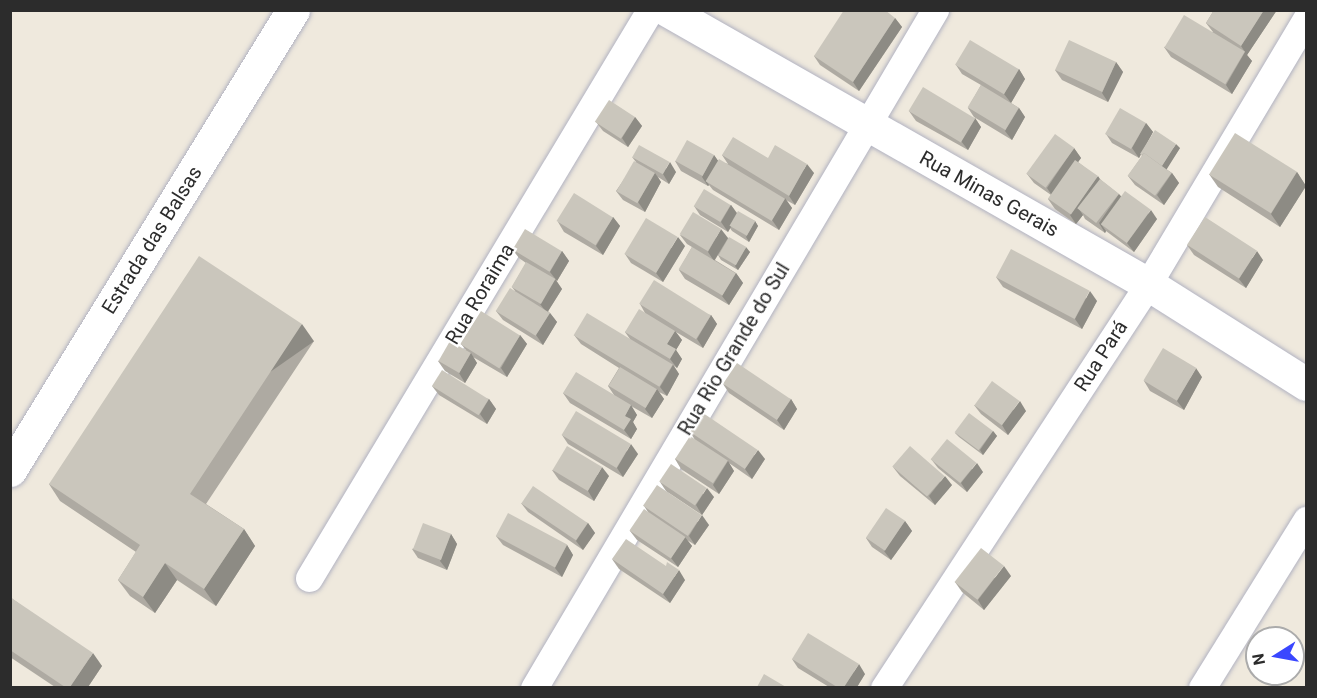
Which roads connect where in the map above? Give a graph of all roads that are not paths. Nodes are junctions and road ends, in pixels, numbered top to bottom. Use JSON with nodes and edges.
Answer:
{"nodes":[{"id":1,"x":293,"y":10,"type":"edge"},
{"id":2,"x":650,"y":10,"type":"edge"},
{"id":3,"x":667,"y":10,"type":"edge"},
{"id":4,"x":935,"y":10,"type":"edge"},
{"id":5,"x":1306,"y":18,"type":"edge"},
{"id":6,"x":867,"y":125,"type":"junction"},
{"id":7,"x":1148,"y":284,"type":"junction"},
{"id":8,"x":1306,"y":384,"type":"edge"},
{"id":9,"x":12,"y":465,"type":"edge"},
{"id":10,"x":1306,"y":520,"type":"edge"},
{"id":11,"x":309,"y":578,"type":"dead end"},
{"id":12,"x":534,"y":687,"type":"edge"},
{"id":13,"x":884,"y":687,"type":"edge"},
{"id":14,"x":1202,"y":687,"type":"edge"}],
"edges":[{"from":1,"to":9,"type":"street","name":"Estrada das Balsas"},
{"from":2,"to":11,"type":"street","name":"Rua Roraima"},
{"from":3,"to":6,"type":"street","name":"Rua Minas Gerais"},
{"from":4,"to":6,"type":"street","name":"Rua Rio Grande do Sul"},
{"from":5,"to":7,"type":"street","name":"Rua Pará"},
{"from":6,"to":7,"type":"street","name":"Rua Minas Gerais"},
{"from":6,"to":12,"type":"street","name":"Rua Rio Grande do Sul"},
{"from":7,"to":8,"type":"street","name":"Rua Minas Gerais"},
{"from":7,"to":13,"type":"street","name":"Rua Pará"},
{"from":10,"to":14,"type":"street"}]}
